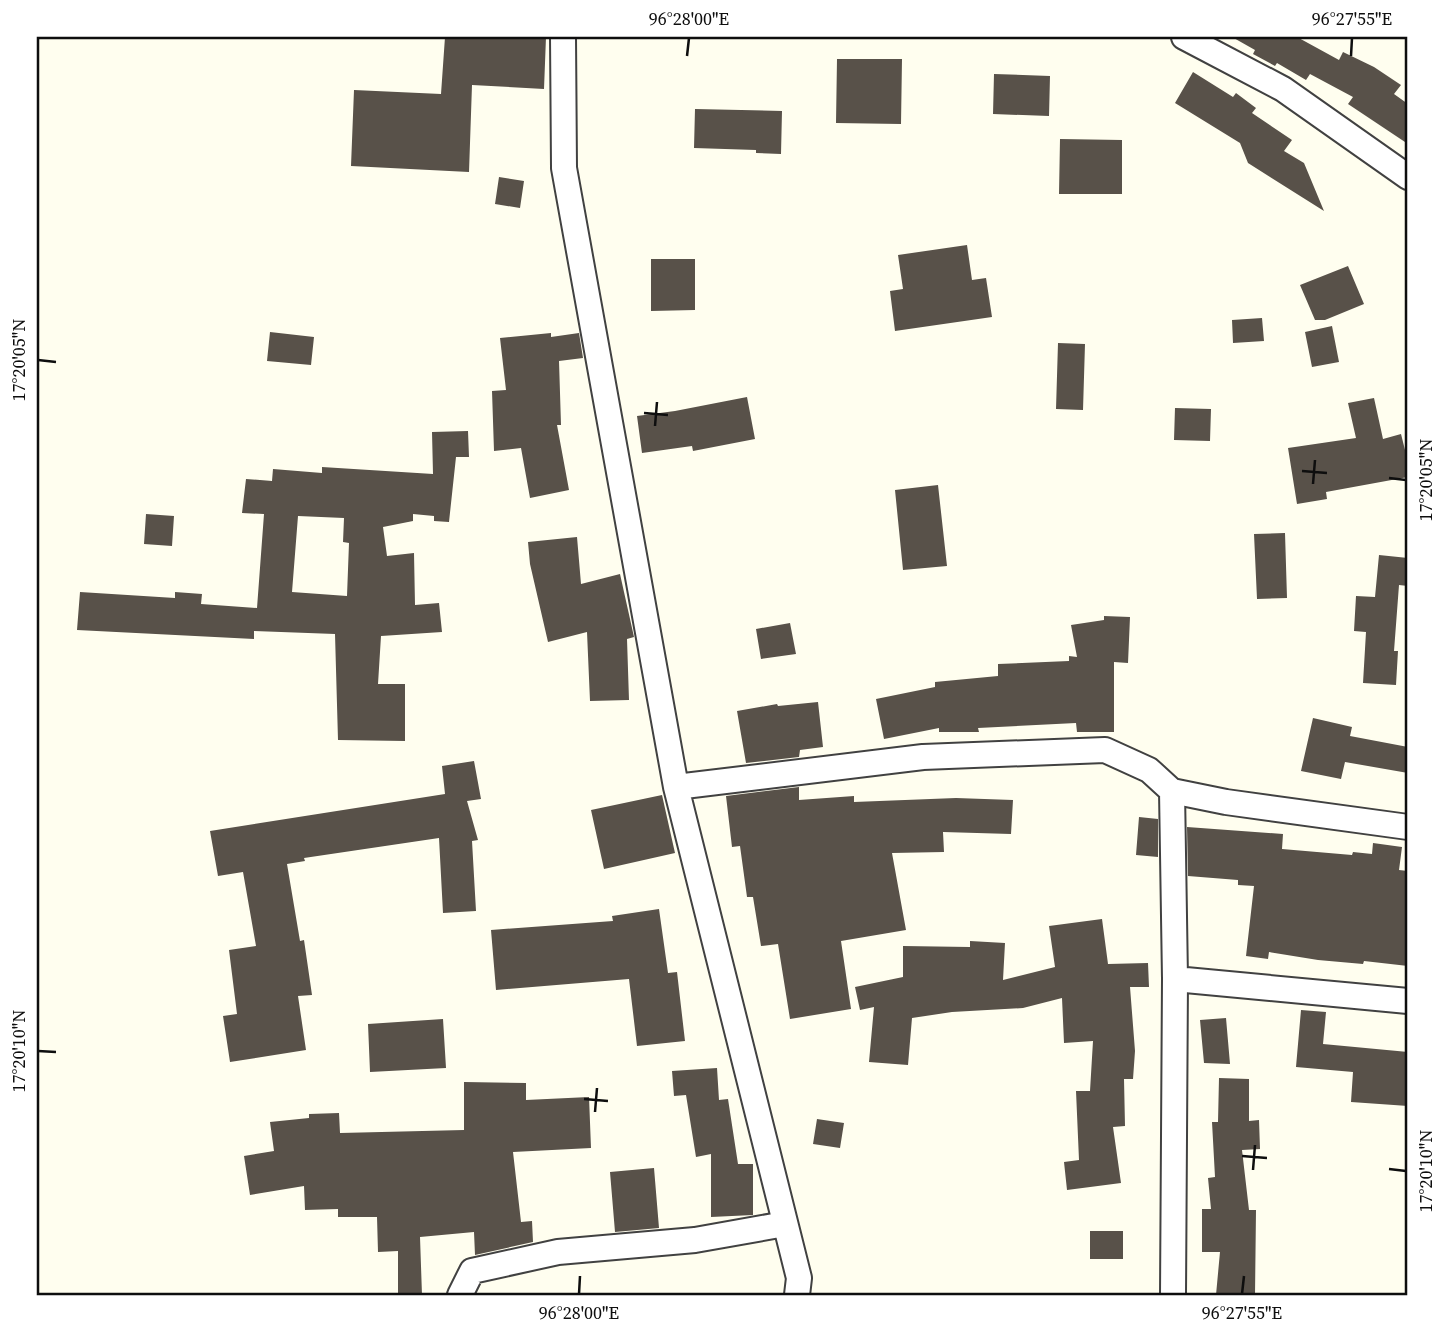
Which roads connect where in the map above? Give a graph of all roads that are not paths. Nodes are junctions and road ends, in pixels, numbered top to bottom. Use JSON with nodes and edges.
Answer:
{"nodes":[{"id":1,"x":563,"y":37,"type":"edge"},
{"id":2,"x":1184,"y":37,"type":"edge"},
{"id":3,"x":1408,"y":177,"type":"edge"},
{"id":4,"x":676,"y":787,"type":"junction"},
{"id":5,"x":1172,"y":791,"type":"junction"},
{"id":6,"x":1408,"y":827,"type":"edge"},
{"id":7,"x":1175,"y":979,"type":"junction"},
{"id":8,"x":1408,"y":1001,"type":"edge"},
{"id":9,"x":785,"y":1224,"type":"junction"},
{"id":10,"x":460,"y":1295,"type":"edge"},
{"id":11,"x":797,"y":1295,"type":"edge"},
{"id":12,"x":1173,"y":1295,"type":"edge"}],
"edges":[{"from":1,"to":4,"type":"street"},
{"from":2,"to":3,"type":"street"},
{"from":4,"to":5,"type":"street"},
{"from":4,"to":9,"type":"street"},
{"from":5,"to":6,"type":"street"},
{"from":5,"to":7,"type":"street"},
{"from":7,"to":8,"type":"street"},
{"from":7,"to":12,"type":"street"},
{"from":9,"to":10,"type":"street"},
{"from":9,"to":11,"type":"street"}]}
